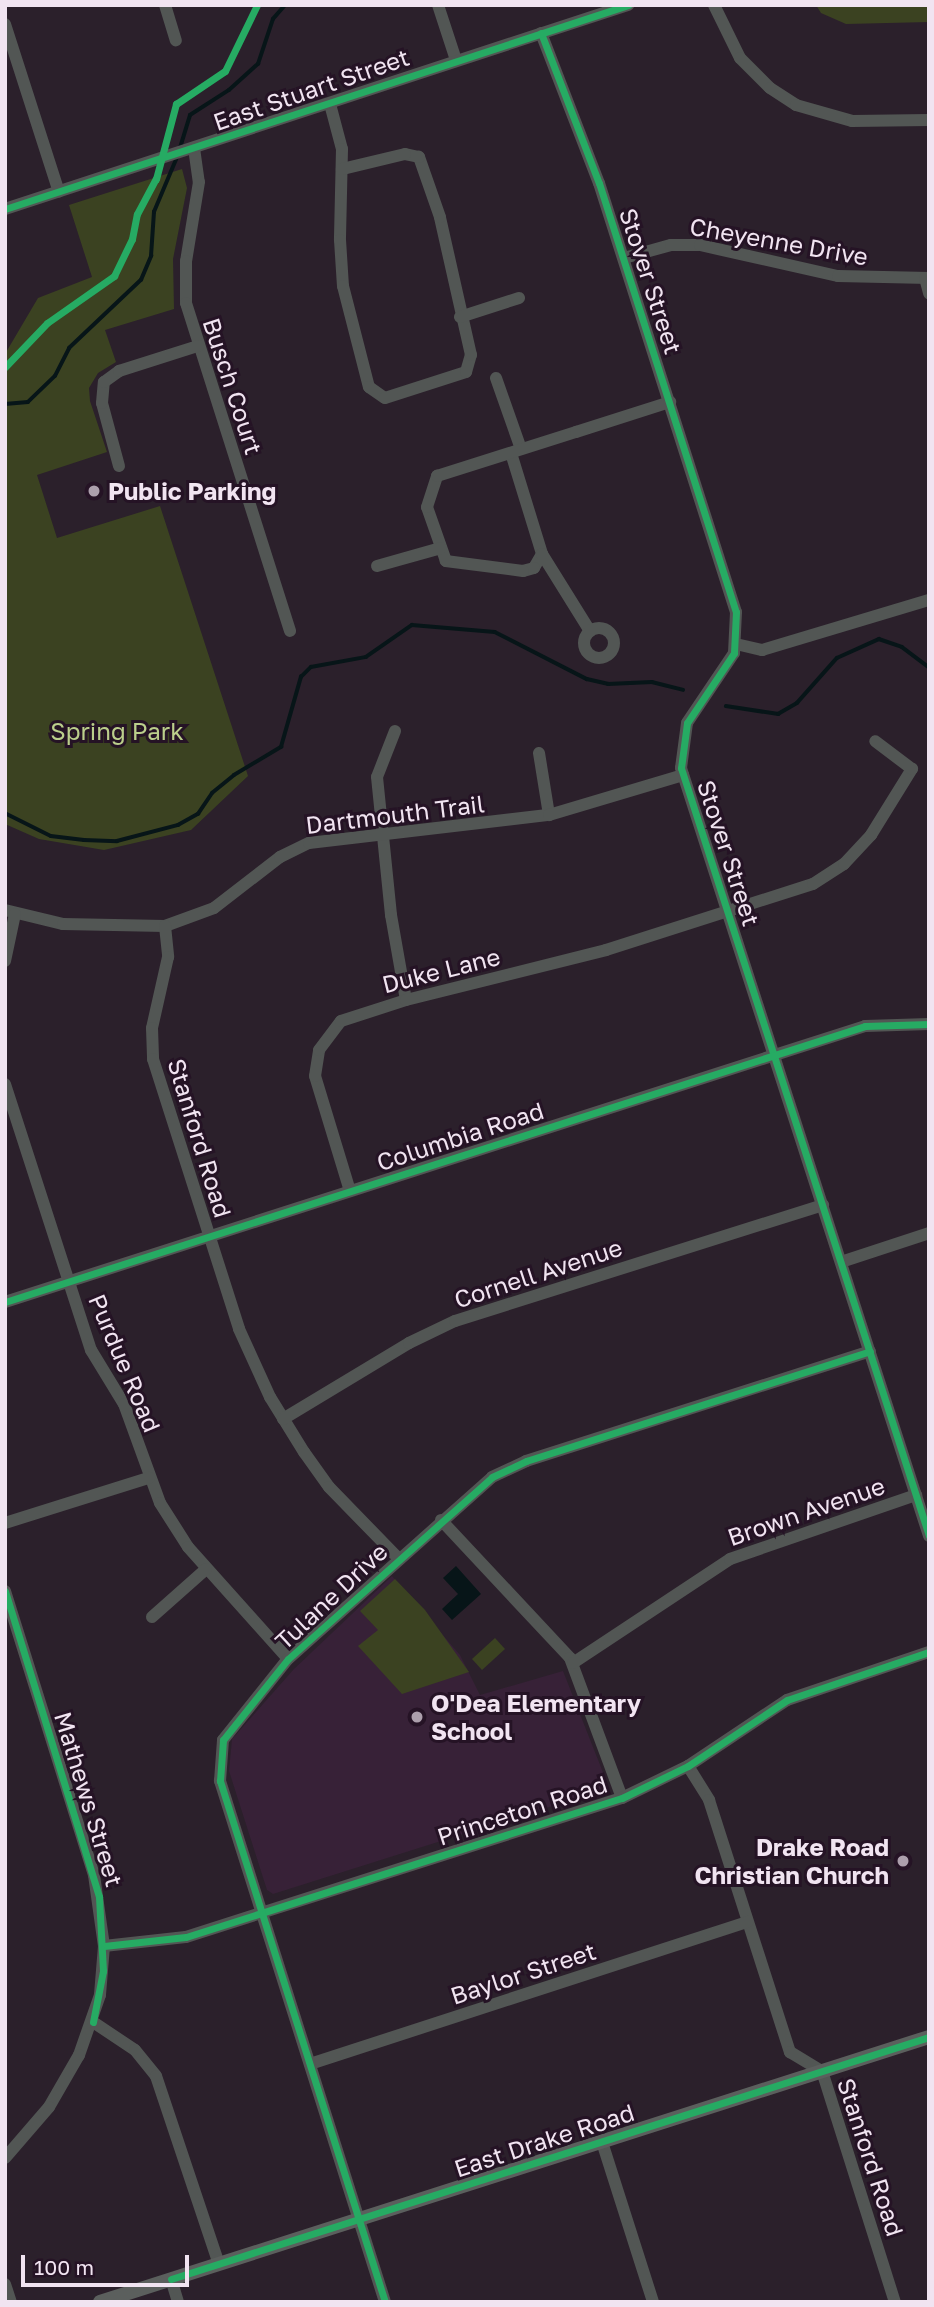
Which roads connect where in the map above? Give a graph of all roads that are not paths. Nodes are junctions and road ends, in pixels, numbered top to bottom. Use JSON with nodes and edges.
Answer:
{"nodes":[{"id":1,"x":164,"y":5,"type":"edge"},
{"id":2,"x":438,"y":5,"type":"edge"},
{"id":3,"x":628,"y":5,"type":"edge"},
{"id":4,"x":714,"y":5,"type":"edge"},
{"id":5,"x":6,"y":28,"type":"edge"},
{"id":6,"x":541,"y":33,"type":"junction"},
{"id":7,"x":176,"y":40,"type":"dead end"},
{"id":8,"x":456,"y":61,"type":"junction"},
{"id":9,"x":330,"y":104,"type":"junction"},
{"id":10,"x":929,"y":120,"type":"edge"},
{"id":11,"x":193,"y":148,"type":"junction"},
{"id":12,"x":342,"y":169,"type":"junction"},
{"id":13,"x":59,"y":192,"type":"junction"},
{"id":14,"x":5,"y":209,"type":"edge"},
{"id":15,"x":624,"y":258,"type":"junction"},
{"id":16,"x":927,"y":278,"type":"edge"},
{"id":17,"x":929,"y":293,"type":"edge"},
{"id":18,"x":519,"y":298,"type":"dead end"},
{"id":19,"x":460,"y":317,"type":"junction"},
{"id":20,"x":198,"y":346,"type":"junction"},
{"id":21,"x":496,"y":378,"type":"dead end"},
{"id":22,"x":670,"y":402,"type":"junction"},
{"id":23,"x":516,"y":451,"type":"junction"},
{"id":24,"x":119,"y":466,"type":"dead end"},
{"id":25,"x":442,"y":548,"type":"junction"},
{"id":26,"x":542,"y":554,"type":"junction"},
{"id":27,"x":377,"y":566,"type":"dead end"},
{"id":28,"x":929,"y":600,"type":"edge"},
{"id":29,"x":290,"y":631,"type":"dead end"},
{"id":30,"x":590,"y":631,"type":"dead end"},
{"id":31,"x":736,"y":644,"type":"junction"},
{"id":32,"x":395,"y":731,"type":"dead end"},
{"id":33,"x":875,"y":741,"type":"dead end"},
{"id":34,"x":539,"y":753,"type":"dead end"},
{"id":35,"x":683,"y":775,"type":"junction"},
{"id":36,"x":549,"y":815,"type":"junction"},
{"id":37,"x":383,"y":835,"type":"junction"},
{"id":38,"x":10,"y":912,"type":"edge"},
{"id":39,"x":729,"y":912,"type":"junction"},
{"id":40,"x":165,"y":926,"type":"junction"},
{"id":41,"x":5,"y":961,"type":"edge"},
{"id":42,"x":406,"y":1000,"type":"junction"},
{"id":43,"x":929,"y":1024,"type":"edge"},
{"id":44,"x":775,"y":1055,"type":"junction"},
{"id":45,"x":5,"y":1084,"type":"edge"},
{"id":46,"x":350,"y":1191,"type":"junction"},
{"id":47,"x":823,"y":1205,"type":"junction"},
{"id":48,"x":929,"y":1233,"type":"edge"},
{"id":49,"x":209,"y":1237,"type":"junction"},
{"id":50,"x":841,"y":1262,"type":"junction"},
{"id":51,"x":68,"y":1282,"type":"junction"},
{"id":52,"x":5,"y":1302,"type":"edge"},
{"id":53,"x":870,"y":1351,"type":"junction"},
{"id":54,"x":283,"y":1419,"type":"junction"},
{"id":55,"x":149,"y":1478,"type":"junction"},
{"id":56,"x":916,"y":1495,"type":"junction"},
{"id":57,"x":441,"y":1520,"type":"junction"},
{"id":58,"x":5,"y":1523,"type":"edge"},
{"id":59,"x":929,"y":1536,"type":"edge"},
{"id":60,"x":398,"y":1559,"type":"junction"},
{"id":61,"x":206,"y":1569,"type":"junction"},
{"id":62,"x":5,"y":1591,"type":"edge"},
{"id":63,"x":152,"y":1618,"type":"dead end"},
{"id":64,"x":929,"y":1652,"type":"edge"},
{"id":65,"x":288,"y":1659,"type":"junction"},
{"id":66,"x":573,"y":1662,"type":"junction"},
{"id":67,"x":688,"y":1766,"type":"junction"},
{"id":68,"x":622,"y":1797,"type":"junction"},
{"id":69,"x":262,"y":1913,"type":"junction"},
{"id":70,"x":748,"y":1922,"type":"junction"},
{"id":71,"x":104,"y":1947,"type":"junction"},
{"id":72,"x":93,"y":2022,"type":"junction"},
{"id":73,"x":929,"y":2037,"type":"edge"},
{"id":74,"x":310,"y":2064,"type":"junction"},
{"id":75,"x":822,"y":2071,"type":"junction"},
{"id":76,"x":602,"y":2141,"type":"junction"},
{"id":77,"x":5,"y":2158,"type":"edge"},
{"id":78,"x":360,"y":2219,"type":"junction"},
{"id":79,"x":219,"y":2264,"type":"junction"},
{"id":80,"x":171,"y":2279,"type":"junction"},
{"id":81,"x":5,"y":2284,"type":"edge"},
{"id":82,"x":11,"y":2302,"type":"edge"},
{"id":83,"x":100,"y":2302,"type":"edge"},
{"id":84,"x":178,"y":2302,"type":"edge"},
{"id":85,"x":385,"y":2302,"type":"edge"},
{"id":86,"x":653,"y":2302,"type":"edge"},
{"id":87,"x":895,"y":2302,"type":"edge"}],
"edges":[{"from":1,"to":7,"type":"street"},
{"from":2,"to":8,"type":"street"},
{"from":3,"to":6,"type":"street","name":"East Stuart Street"},
{"from":4,"to":10,"type":"street"},
{"from":5,"to":13,"type":"street"},
{"from":6,"to":8,"type":"street","name":"East Stuart Street"},
{"from":6,"to":15,"type":"street","name":"Stover Street"},
{"from":8,"to":9,"type":"street","name":"East Stuart Street"},
{"from":9,"to":11,"type":"street","name":"East Stuart Street"},
{"from":9,"to":12,"type":"street"},
{"from":11,"to":13,"type":"street","name":"East Stuart Street"},
{"from":11,"to":20,"type":"street","name":"Busch Court"},
{"from":12,"to":19,"type":"street"},
{"from":12,"to":19,"type":"street"},
{"from":13,"to":14,"type":"street","name":"East Stuart Street"},
{"from":15,"to":16,"type":"street","name":"Cheyenne Drive"},
{"from":15,"to":22,"type":"street","name":"Stover Street"},
{"from":16,"to":17,"type":"street"},
{"from":18,"to":19,"type":"street"},
{"from":20,"to":24,"type":"street"},
{"from":20,"to":29,"type":"street","name":"Busch Court"},
{"from":21,"to":23,"type":"street"},
{"from":22,"to":23,"type":"street"},
{"from":22,"to":31,"type":"street","name":"Stover Street"},
{"from":23,"to":25,"type":"street"},
{"from":23,"to":26,"type":"street"},
{"from":25,"to":26,"type":"street"},
{"from":25,"to":27,"type":"street"},
{"from":26,"to":30,"type":"street"},
{"from":28,"to":31,"type":"street"},
{"from":31,"to":35,"type":"street","name":"Stover Street"},
{"from":32,"to":37,"type":"street"},
{"from":33,"to":39,"type":"street","name":"Duke Lane"},
{"from":34,"to":36,"type":"street"},
{"from":35,"to":36,"type":"street","name":"Dartmouth Trail"},
{"from":35,"to":39,"type":"street","name":"Stover Street"},
{"from":36,"to":37,"type":"street","name":"Dartmouth Trail"},
{"from":37,"to":40,"type":"street","name":"Dartmouth Trail"},
{"from":37,"to":42,"type":"street"},
{"from":38,"to":40,"type":"street","name":"Dartmouth Trail"},
{"from":38,"to":41,"type":"street"},
{"from":39,"to":42,"type":"street","name":"Duke Lane"},
{"from":39,"to":44,"type":"street","name":"Stover Street"},
{"from":40,"to":49,"type":"street","name":"Stanford Road"},
{"from":42,"to":46,"type":"street","name":"Duke Lane"},
{"from":43,"to":44,"type":"street","name":"Columbia Road"},
{"from":44,"to":46,"type":"street","name":"Columbia Road"},
{"from":44,"to":47,"type":"street","name":"Stover Street"},
{"from":45,"to":51,"type":"street","name":"Purdue Road"},
{"from":46,"to":49,"type":"street","name":"Columbia Road"},
{"from":47,"to":50,"type":"street","name":"Stover Street"},
{"from":47,"to":54,"type":"street","name":"Cornell Avenue"},
{"from":48,"to":50,"type":"street"},
{"from":49,"to":51,"type":"street","name":"Columbia Road"},
{"from":49,"to":54,"type":"street","name":"Stanford Road"},
{"from":50,"to":53,"type":"street","name":"Stover Street"},
{"from":51,"to":52,"type":"street","name":"Columbia Road"},
{"from":51,"to":55,"type":"street","name":"Purdue Road"},
{"from":53,"to":56,"type":"street","name":"Stover Street"},
{"from":53,"to":57,"type":"street","name":"Tulane Drive"},
{"from":54,"to":60,"type":"street","name":"Stanford Road"},
{"from":55,"to":58,"type":"street"},
{"from":55,"to":61,"type":"street","name":"Purdue Road"},
{"from":56,"to":59,"type":"street","name":"Stover Street"},
{"from":56,"to":66,"type":"street","name":"Brown Avenue"},
{"from":57,"to":60,"type":"street","name":"Tulane Drive"},
{"from":57,"to":66,"type":"street"},
{"from":60,"to":65,"type":"street","name":"Tulane Drive"},
{"from":61,"to":63,"type":"street"},
{"from":61,"to":65,"type":"street","name":"Purdue Road"},
{"from":62,"to":71,"type":"street","name":"Mathews Street"},
{"from":64,"to":67,"type":"street","name":"Princeton Road"},
{"from":65,"to":69,"type":"street","name":"Tulane Drive"},
{"from":66,"to":68,"type":"street"},
{"from":67,"to":68,"type":"street","name":"Princeton Road"},
{"from":67,"to":70,"type":"street","name":"Stanford Road"},
{"from":68,"to":69,"type":"street","name":"Princeton Road"},
{"from":69,"to":71,"type":"street","name":"Princeton Road"},
{"from":69,"to":74,"type":"street","name":"Tulane Drive"},
{"from":70,"to":74,"type":"street","name":"Baylor Street"},
{"from":70,"to":75,"type":"street","name":"Stanford Road"},
{"from":71,"to":72,"type":"street","name":"Mathews Street"},
{"from":72,"to":77,"type":"street"},
{"from":72,"to":79,"type":"street"},
{"from":73,"to":75,"type":"main road","name":"East Drake Road"},
{"from":74,"to":78,"type":"street","name":"Tulane Drive"},
{"from":75,"to":76,"type":"main road","name":"East Drake Road"},
{"from":75,"to":87,"type":"street","name":"Stanford Road"},
{"from":76,"to":78,"type":"main road","name":"East Drake Road"},
{"from":76,"to":86,"type":"street"},
{"from":78,"to":79,"type":"main road","name":"East Drake Road"},
{"from":78,"to":85,"type":"street","name":"Tulane Drive"},
{"from":79,"to":80,"type":"main road","name":"East Drake Road"},
{"from":80,"to":83,"type":"main road","name":"East Drake Road"},
{"from":80,"to":84,"type":"street"},
{"from":81,"to":82,"type":"street"}]}
